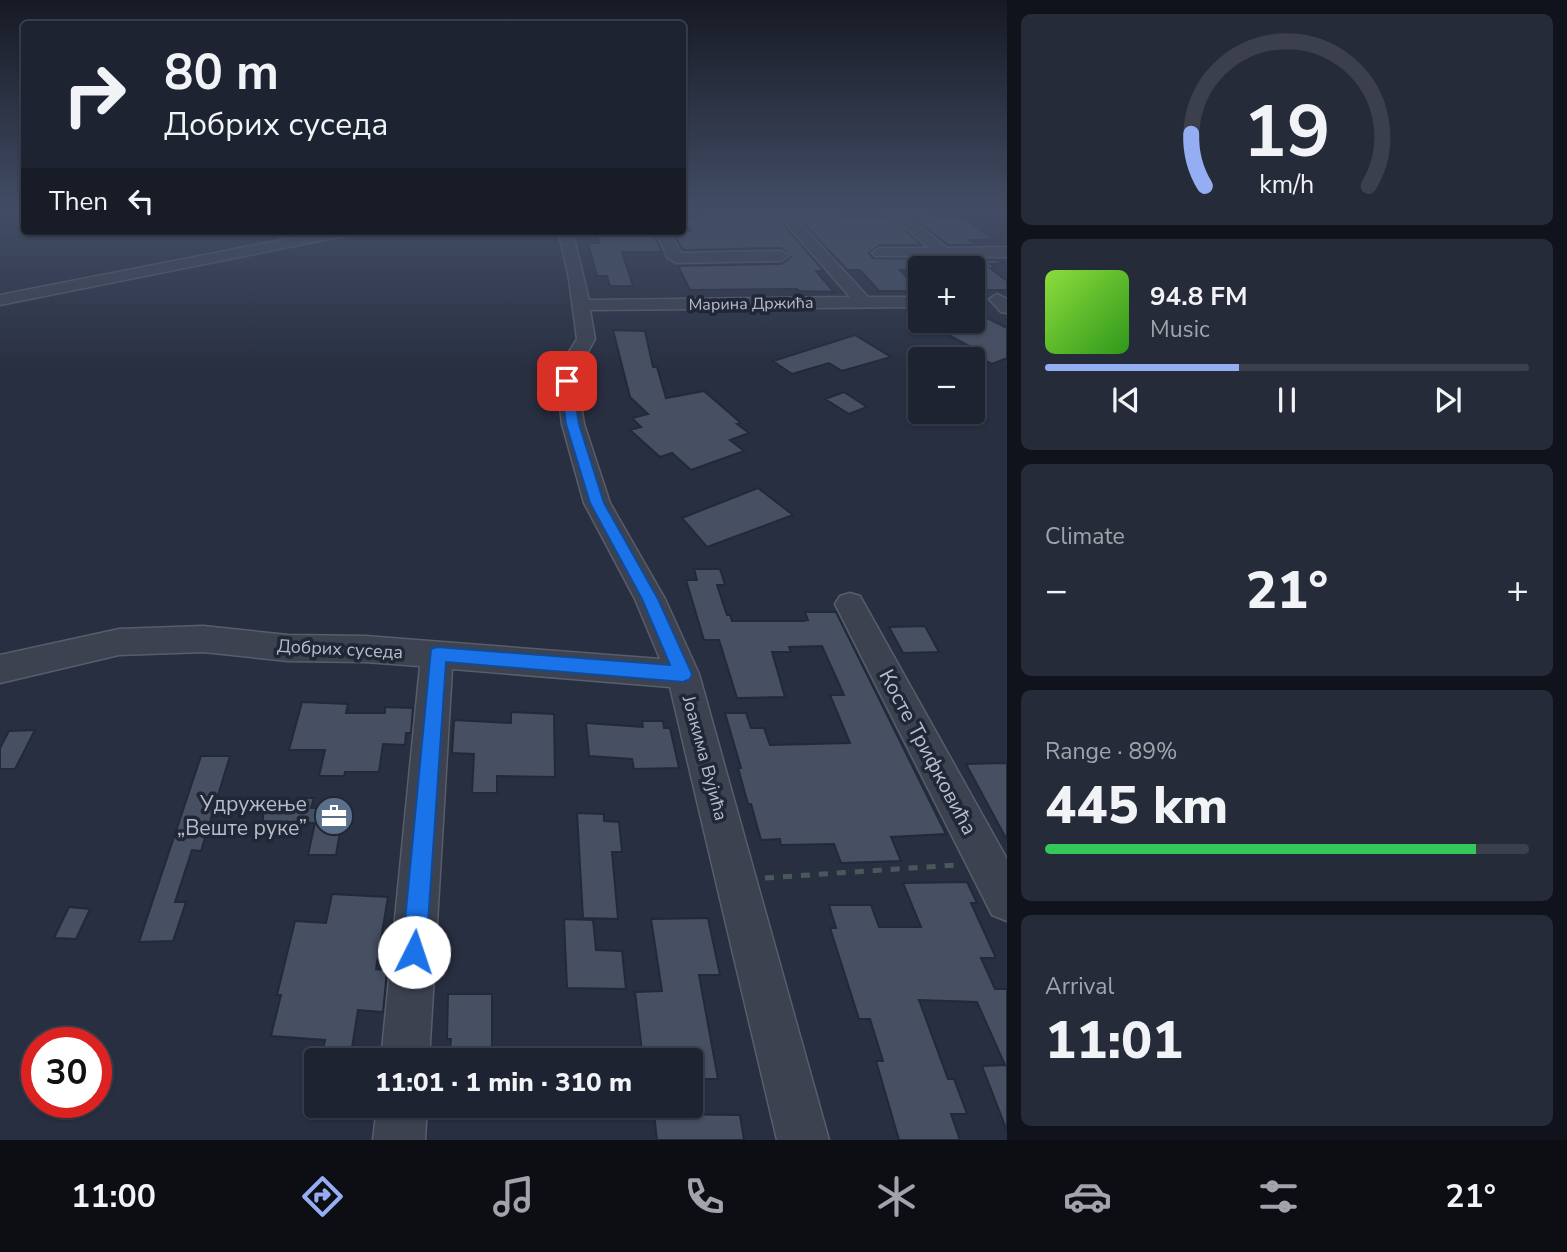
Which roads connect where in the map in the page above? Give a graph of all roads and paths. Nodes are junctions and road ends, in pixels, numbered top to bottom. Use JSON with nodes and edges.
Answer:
{"nodes":[{"id":1,"x":181,"y":264,"type":"edge"},
{"id":2,"x":573,"y":264,"type":"edge"},
{"id":3,"x":829,"y":264,"type":"edge"},
{"id":4,"x":1007,"y":299,"type":"edge"},
{"id":5,"x":0,"y":300,"type":"edge"},
{"id":6,"x":863,"y":302,"type":"junction"},
{"id":7,"x":908,"y":302,"type":"edge"},
{"id":8,"x":582,"y":305,"type":"junction"},
{"id":9,"x":1007,"y":308,"type":"edge"},
{"id":10,"x":850,"y":604,"type":"dead end"},
{"id":11,"x":437,"y":654,"type":"junction"},
{"id":12,"x":0,"y":668,"type":"edge"},
{"id":13,"x":683,"y":674,"type":"junction"},
{"id":14,"x":738,"y":880,"type":"junction"},
{"id":15,"x":1001,"y":889,"type":"edge"},
{"id":16,"x":406,"y":1048,"type":"edge"},
{"id":17,"x":401,"y":1118,"type":"edge"},
{"id":18,"x":399,"y":1140,"type":"edge"},
{"id":19,"x":803,"y":1140,"type":"edge"}],
"edges":[{"from":1,"to":5,"type":"street"},
{"from":2,"to":8,"type":"street","name":"Јоакима Вујића"},
{"from":3,"to":6,"type":"street"},
{"from":4,"to":9,"type":"street"},
{"from":6,"to":7,"type":"street","name":"Марина Држића"},
{"from":6,"to":8,"type":"street","name":"Марина Држића"},
{"from":8,"to":13,"type":"street","name":"Јоакима Вујића"},
{"from":10,"to":15,"type":"street","name":"Косте Трифковића"},
{"from":11,"to":12,"type":"street","name":"Добрих суседа"},
{"from":11,"to":13,"type":"street","name":"Добрих суседа"},
{"from":11,"to":16,"type":"street"},
{"from":13,"to":14,"type":"street","name":"Јоакима Вујића"},
{"from":14,"to":15,"type":"path"},
{"from":14,"to":19,"type":"street","name":"Јоакима Вујића"},
{"from":17,"to":18,"type":"street"}]}
